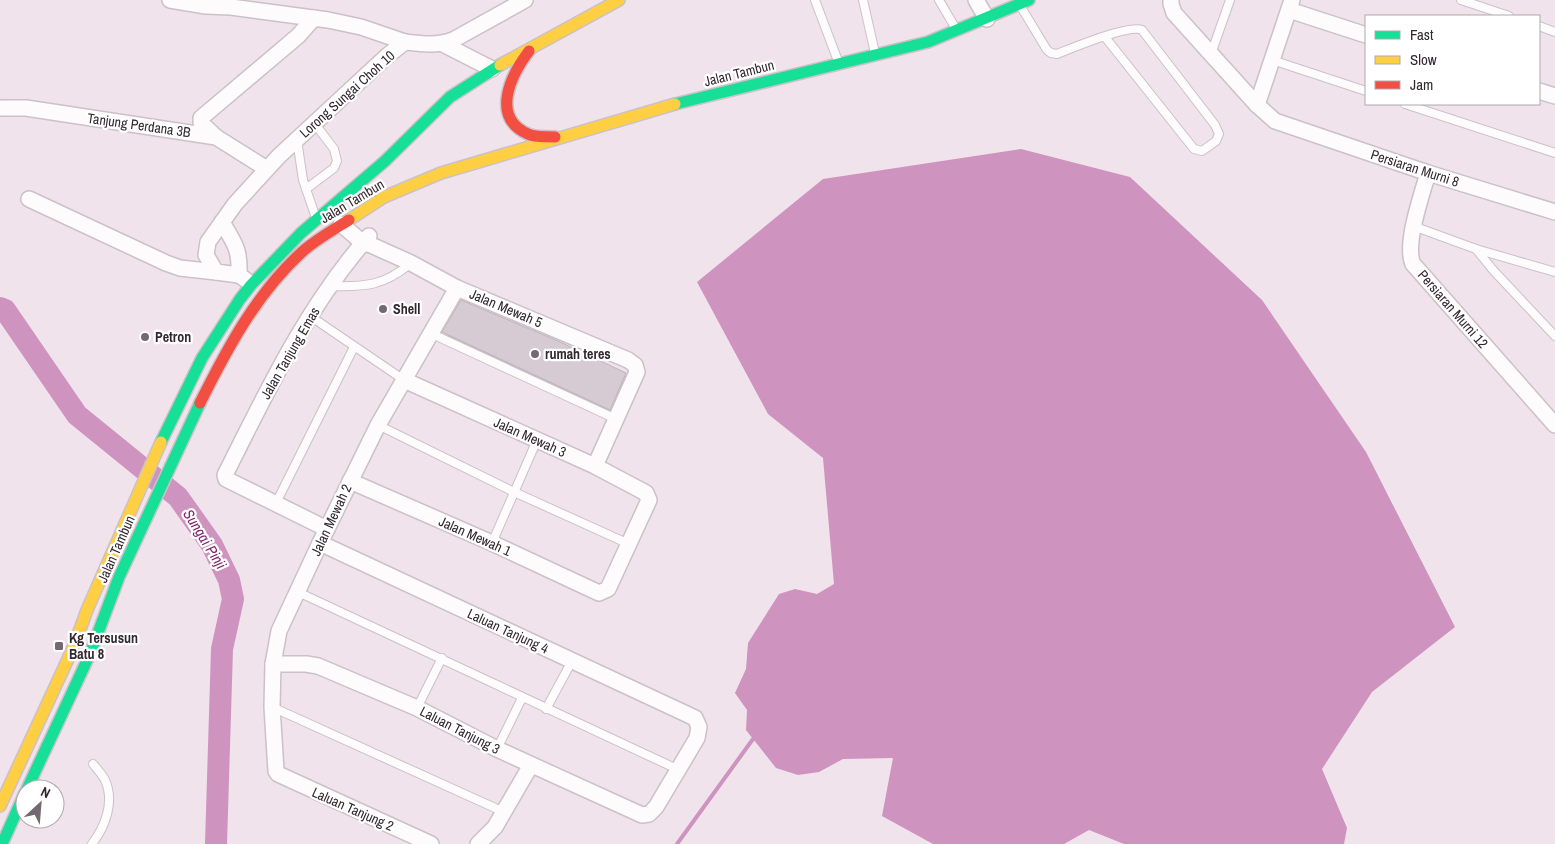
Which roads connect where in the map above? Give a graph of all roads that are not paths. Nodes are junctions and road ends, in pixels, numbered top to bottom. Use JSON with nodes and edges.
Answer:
{"nodes":[{"id":1,"x":170,"y":0,"type":"edge"},
{"id":2,"x":525,"y":0,"type":"edge"},
{"id":3,"x":620,"y":0,"type":"edge"},
{"id":4,"x":815,"y":0,"type":"edge"},
{"id":5,"x":863,"y":0,"type":"edge"},
{"id":6,"x":940,"y":0,"type":"edge"},
{"id":7,"x":976,"y":0,"type":"edge"},
{"id":8,"x":1171,"y":0,"type":"edge"},
{"id":9,"x":1230,"y":0,"type":"edge"},
{"id":10,"x":1461,"y":0,"type":"edge"},
{"id":11,"x":1024,"y":3,"type":"edge"},
{"id":12,"x":1291,"y":5,"type":"edge"},
{"id":13,"x":1506,"y":15,"type":"edge"},
{"id":14,"x":314,"y":18,"type":"junction"},
{"id":15,"x":987,"y":19,"type":"junction"},
{"id":16,"x":1540,"y":26,"type":"edge"},
{"id":17,"x":957,"y":30,"type":"junction"},
{"id":18,"x":1555,"y":32,"type":"edge"},
{"id":19,"x":1365,"y":35,"type":"edge"},
{"id":20,"x":1105,"y":37,"type":"junction"},
{"id":21,"x":405,"y":42,"type":"junction"},
{"id":22,"x":442,"y":44,"type":"junction"},
{"id":23,"x":533,"y":47,"type":"junction"},
{"id":24,"x":1211,"y":54,"type":"junction"},
{"id":25,"x":875,"y":55,"type":"junction"},
{"id":26,"x":1272,"y":60,"type":"junction"},
{"id":27,"x":839,"y":63,"type":"junction"},
{"id":28,"x":492,"y":69,"type":"junction"},
{"id":29,"x":1365,"y":91,"type":"edge"},
{"id":30,"x":1540,"y":91,"type":"edge"},
{"id":31,"x":1555,"y":96,"type":"edge"},
{"id":32,"x":1257,"y":105,"type":"junction"},
{"id":33,"x":1408,"y":105,"type":"edge"},
{"id":34,"x":2,"y":108,"type":"dead end"},
{"id":35,"x":315,"y":124,"type":"junction"},
{"id":36,"x":216,"y":137,"type":"junction"},
{"id":37,"x":561,"y":138,"type":"junction"},
{"id":38,"x":297,"y":140,"type":"junction"},
{"id":39,"x":1555,"y":153,"type":"edge"},
{"id":40,"x":267,"y":169,"type":"junction"},
{"id":41,"x":1428,"y":173,"type":"junction"},
{"id":42,"x":306,"y":189,"type":"junction"},
{"id":43,"x":28,"y":199,"type":"dead end"},
{"id":44,"x":1555,"y":212,"type":"edge"},
{"id":45,"x":357,"y":213,"type":"junction"},
{"id":46,"x":317,"y":220,"type":"junction"},
{"id":47,"x":222,"y":222,"type":"junction"},
{"id":48,"x":341,"y":224,"type":"junction"},
{"id":49,"x":1413,"y":226,"type":"junction"},
{"id":50,"x":368,"y":241,"type":"junction"},
{"id":51,"x":1476,"y":248,"type":"junction"},
{"id":52,"x":411,"y":263,"type":"junction"},
{"id":53,"x":216,"y":272,"type":"junction"},
{"id":54,"x":1555,"y":272,"type":"edge"},
{"id":55,"x":239,"y":275,"type":"junction"},
{"id":56,"x":252,"y":285,"type":"junction"},
{"id":57,"x":331,"y":286,"type":"junction"},
{"id":58,"x":457,"y":288,"type":"junction"},
{"id":59,"x":310,"y":316,"type":"junction"},
{"id":60,"x":430,"y":333,"type":"junction"},
{"id":61,"x":1555,"y":336,"type":"edge"},
{"id":62,"x":354,"y":347,"type":"junction"},
{"id":63,"x":404,"y":380,"type":"junction"},
{"id":64,"x":616,"y":419,"type":"junction"},
{"id":65,"x":378,"y":425,"type":"junction"},
{"id":66,"x":1555,"y":425,"type":"edge"},
{"id":67,"x":537,"y":440,"type":"junction"},
{"id":68,"x":595,"y":466,"type":"junction"},
{"id":69,"x":225,"y":477,"type":"joint"},
{"id":70,"x":350,"y":481,"type":"junction"},
{"id":71,"x":514,"y":492,"type":"junction"},
{"id":72,"x":276,"y":503,"type":"junction"},
{"id":73,"x":323,"y":536,"type":"junction"},
{"id":74,"x":492,"y":542,"type":"junction"},
{"id":75,"x":629,"y":544,"type":"junction"},
{"id":76,"x":298,"y":592,"type":"junction"},
{"id":77,"x":442,"y":658,"type":"junction"},
{"id":78,"x":572,"y":661,"type":"junction"},
{"id":79,"x":273,"y":664,"type":"junction"},
{"id":80,"x":522,"y":698,"type":"junction"},
{"id":81,"x":272,"y":707,"type":"junction"},
{"id":82,"x":417,"y":708,"type":"junction"},
{"id":83,"x":546,"y":709,"type":"junction"},
{"id":84,"x":497,"y":749,"type":"junction"},
{"id":85,"x":93,"y":764,"type":"dead end"},
{"id":86,"x":531,"y":764,"type":"junction"},
{"id":87,"x":677,"y":769,"type":"junction"},
{"id":88,"x":276,"y":771,"type":"joint"},
{"id":89,"x":31,"y":779,"type":"edge"},
{"id":90,"x":5,"y":785,"type":"edge"},
{"id":91,"x":0,"y":806,"type":"edge"},
{"id":92,"x":504,"y":812,"type":"junction"},
{"id":93,"x":15,"y":815,"type":"edge"},
{"id":94,"x":2,"y":844,"type":"edge"},
{"id":95,"x":92,"y":844,"type":"edge"},
{"id":96,"x":431,"y":844,"type":"edge"},
{"id":97,"x":478,"y":844,"type":"edge"}],
"edges":[{"from":1,"to":14,"type":"street"},
{"from":2,"to":22,"type":"street","name":"Lorong Sungai Choh 10"},
{"from":3,"to":23,"type":"main road","name":"Jalan Tambun"},
{"from":4,"to":27,"type":"lane"},
{"from":5,"to":25,"type":"lane"},
{"from":6,"to":17,"type":"lane"},
{"from":7,"to":15,"type":"street"},
{"from":8,"to":24,"type":"street"},
{"from":9,"to":24,"type":"lane"},
{"from":10,"to":13,"type":"lane"},
{"from":11,"to":15,"type":"main road","name":"Jalan Tambun"},
{"from":11,"to":20,"type":"lane"},
{"from":12,"to":19,"type":"street"},
{"from":12,"to":26,"type":"street"},
{"from":14,"to":21,"type":"street"},
{"from":14,"to":36,"type":"street"},
{"from":15,"to":17,"type":"main road","name":"Jalan Tambun"},
{"from":16,"to":18,"type":"lane"},
{"from":17,"to":25,"type":"main road","name":"Jalan Tambun"},
{"from":20,"to":20,"type":"lane"},
{"from":21,"to":22,"type":"street","name":"Lorong Sungai Choh 10"},
{"from":21,"to":35,"type":"street","name":"Lorong Sungai Choh 10"},
{"from":22,"to":28,"type":"street"},
{"from":23,"to":28,"type":"main road","name":"Jalan Tambun"},
{"from":23,"to":37,"type":"main road"},
{"from":24,"to":32,"type":"street"},
{"from":25,"to":27,"type":"main road","name":"Jalan Tambun"},
{"from":26,"to":29,"type":"lane"},
{"from":26,"to":32,"type":"street"},
{"from":27,"to":37,"type":"main road","name":"Jalan Tambun"},
{"from":28,"to":46,"type":"main road","name":"Jalan Tambun"},
{"from":30,"to":31,"type":"street"},
{"from":32,"to":41,"type":"street","name":"Persiaran Murni 8"},
{"from":33,"to":39,"type":"lane"},
{"from":34,"to":36,"type":"street","name":"Tanjung Perdana 3B"},
{"from":35,"to":38,"type":"street","name":"Lorong Sungai Choh 10"},
{"from":35,"to":42,"type":"lane"},
{"from":36,"to":40,"type":"street","name":"Tanjung Perdana 3B"},
{"from":37,"to":45,"type":"main road","name":"Jalan Tambun"},
{"from":38,"to":40,"type":"street","name":"Lorong Sungai Choh 10"},
{"from":38,"to":42,"type":"lane"},
{"from":40,"to":47,"type":"street","name":"Lorong Sungai Choh 10"},
{"from":41,"to":44,"type":"street","name":"Persiaran Murni 8"},
{"from":41,"to":49,"type":"street","name":"Persiaran Murni 12"},
{"from":42,"to":46,"type":"lane"},
{"from":43,"to":53,"type":"street"},
{"from":45,"to":48,"type":"main road","name":"Jalan Tambun"},
{"from":45,"to":50,"type":"street"},
{"from":46,"to":56,"type":"main road","name":"Jalan Tambun"},
{"from":47,"to":53,"type":"street","name":"Lorong Sungai Choh 10"},
{"from":47,"to":55,"type":"street"},
{"from":48,"to":50,"type":"street","name":"Jalan Mewah 5"},
{"from":48,"to":89,"type":"main road","name":"Jalan Tambun"},
{"from":49,"to":51,"type":"lane"},
{"from":49,"to":66,"type":"street","name":"Persiaran Murni 12"},
{"from":50,"to":52,"type":"street","name":"Jalan Mewah 5"},
{"from":50,"to":57,"type":"street","name":"Jalan Tanjung Emas"},
{"from":51,"to":54,"type":"lane"},
{"from":51,"to":61,"type":"lane"},
{"from":52,"to":57,"type":"lane"},
{"from":52,"to":58,"type":"street","name":"Jalan Mewah 5"},
{"from":53,"to":55,"type":"street"},
{"from":55,"to":56,"type":"street"},
{"from":56,"to":90,"type":"main road","name":"Jalan Tambun"},
{"from":57,"to":59,"type":"street","name":"Jalan Tanjung Emas"},
{"from":58,"to":60,"type":"street","name":"Jalan Mewah 2"},
{"from":58,"to":64,"type":"street","name":"Jalan Mewah 5"},
{"from":59,"to":62,"type":"lane"},
{"from":59,"to":69,"type":"street","name":"Jalan Tanjung Emas"},
{"from":60,"to":63,"type":"street","name":"Jalan Mewah 2"},
{"from":60,"to":64,"type":"lane"},
{"from":62,"to":63,"type":"lane"},
{"from":62,"to":72,"type":"lane"},
{"from":63,"to":65,"type":"street","name":"Jalan Mewah 2"},
{"from":63,"to":67,"type":"street","name":"Jalan Mewah 3"},
{"from":64,"to":68,"type":"street"},
{"from":65,"to":70,"type":"street","name":"Jalan Mewah 2"},
{"from":65,"to":71,"type":"lane"},
{"from":67,"to":68,"type":"street","name":"Jalan Mewah 3"},
{"from":67,"to":71,"type":"lane"},
{"from":68,"to":75,"type":"street","name":"Jalan Mewah 3"},
{"from":69,"to":72,"type":"street","name":"Laluan Tanjung 4"},
{"from":70,"to":73,"type":"street","name":"Jalan Mewah 2"},
{"from":70,"to":74,"type":"street","name":"Jalan Mewah 1"},
{"from":71,"to":74,"type":"lane"},
{"from":71,"to":75,"type":"lane"},
{"from":72,"to":73,"type":"street","name":"Laluan Tanjung 4"},
{"from":73,"to":76,"type":"street","name":"Jalan Mewah 2"},
{"from":73,"to":78,"type":"street","name":"Laluan Tanjung 4"},
{"from":74,"to":75,"type":"street","name":"Jalan Mewah 1"},
{"from":76,"to":77,"type":"lane"},
{"from":76,"to":79,"type":"street","name":"Jalan Mewah 2"},
{"from":77,"to":80,"type":"lane"},
{"from":77,"to":82,"type":"lane"},
{"from":78,"to":83,"type":"lane"},
{"from":78,"to":87,"type":"street","name":"Laluan Tanjung 4"},
{"from":79,"to":81,"type":"street","name":"Jalan Mewah 2"},
{"from":79,"to":82,"type":"street","name":"Laluan Tanjung 3"},
{"from":80,"to":83,"type":"lane"},
{"from":80,"to":84,"type":"lane"},
{"from":81,"to":88,"type":"street","name":"Jalan Mewah 2"},
{"from":81,"to":92,"type":"lane"},
{"from":82,"to":84,"type":"street","name":"Laluan Tanjung 3"},
{"from":83,"to":87,"type":"lane"},
{"from":84,"to":86,"type":"street","name":"Laluan Tanjung 3"},
{"from":85,"to":95,"type":"lane"},
{"from":86,"to":87,"type":"street","name":"Laluan Tanjung 3"},
{"from":86,"to":92,"type":"street"},
{"from":88,"to":96,"type":"street","name":"Laluan Tanjung 2"},
{"from":90,"to":91,"type":"main road","name":"Jalan Tambun"},
{"from":92,"to":97,"type":"street"},
{"from":93,"to":94,"type":"main road","name":"Jalan Tambun"}]}
